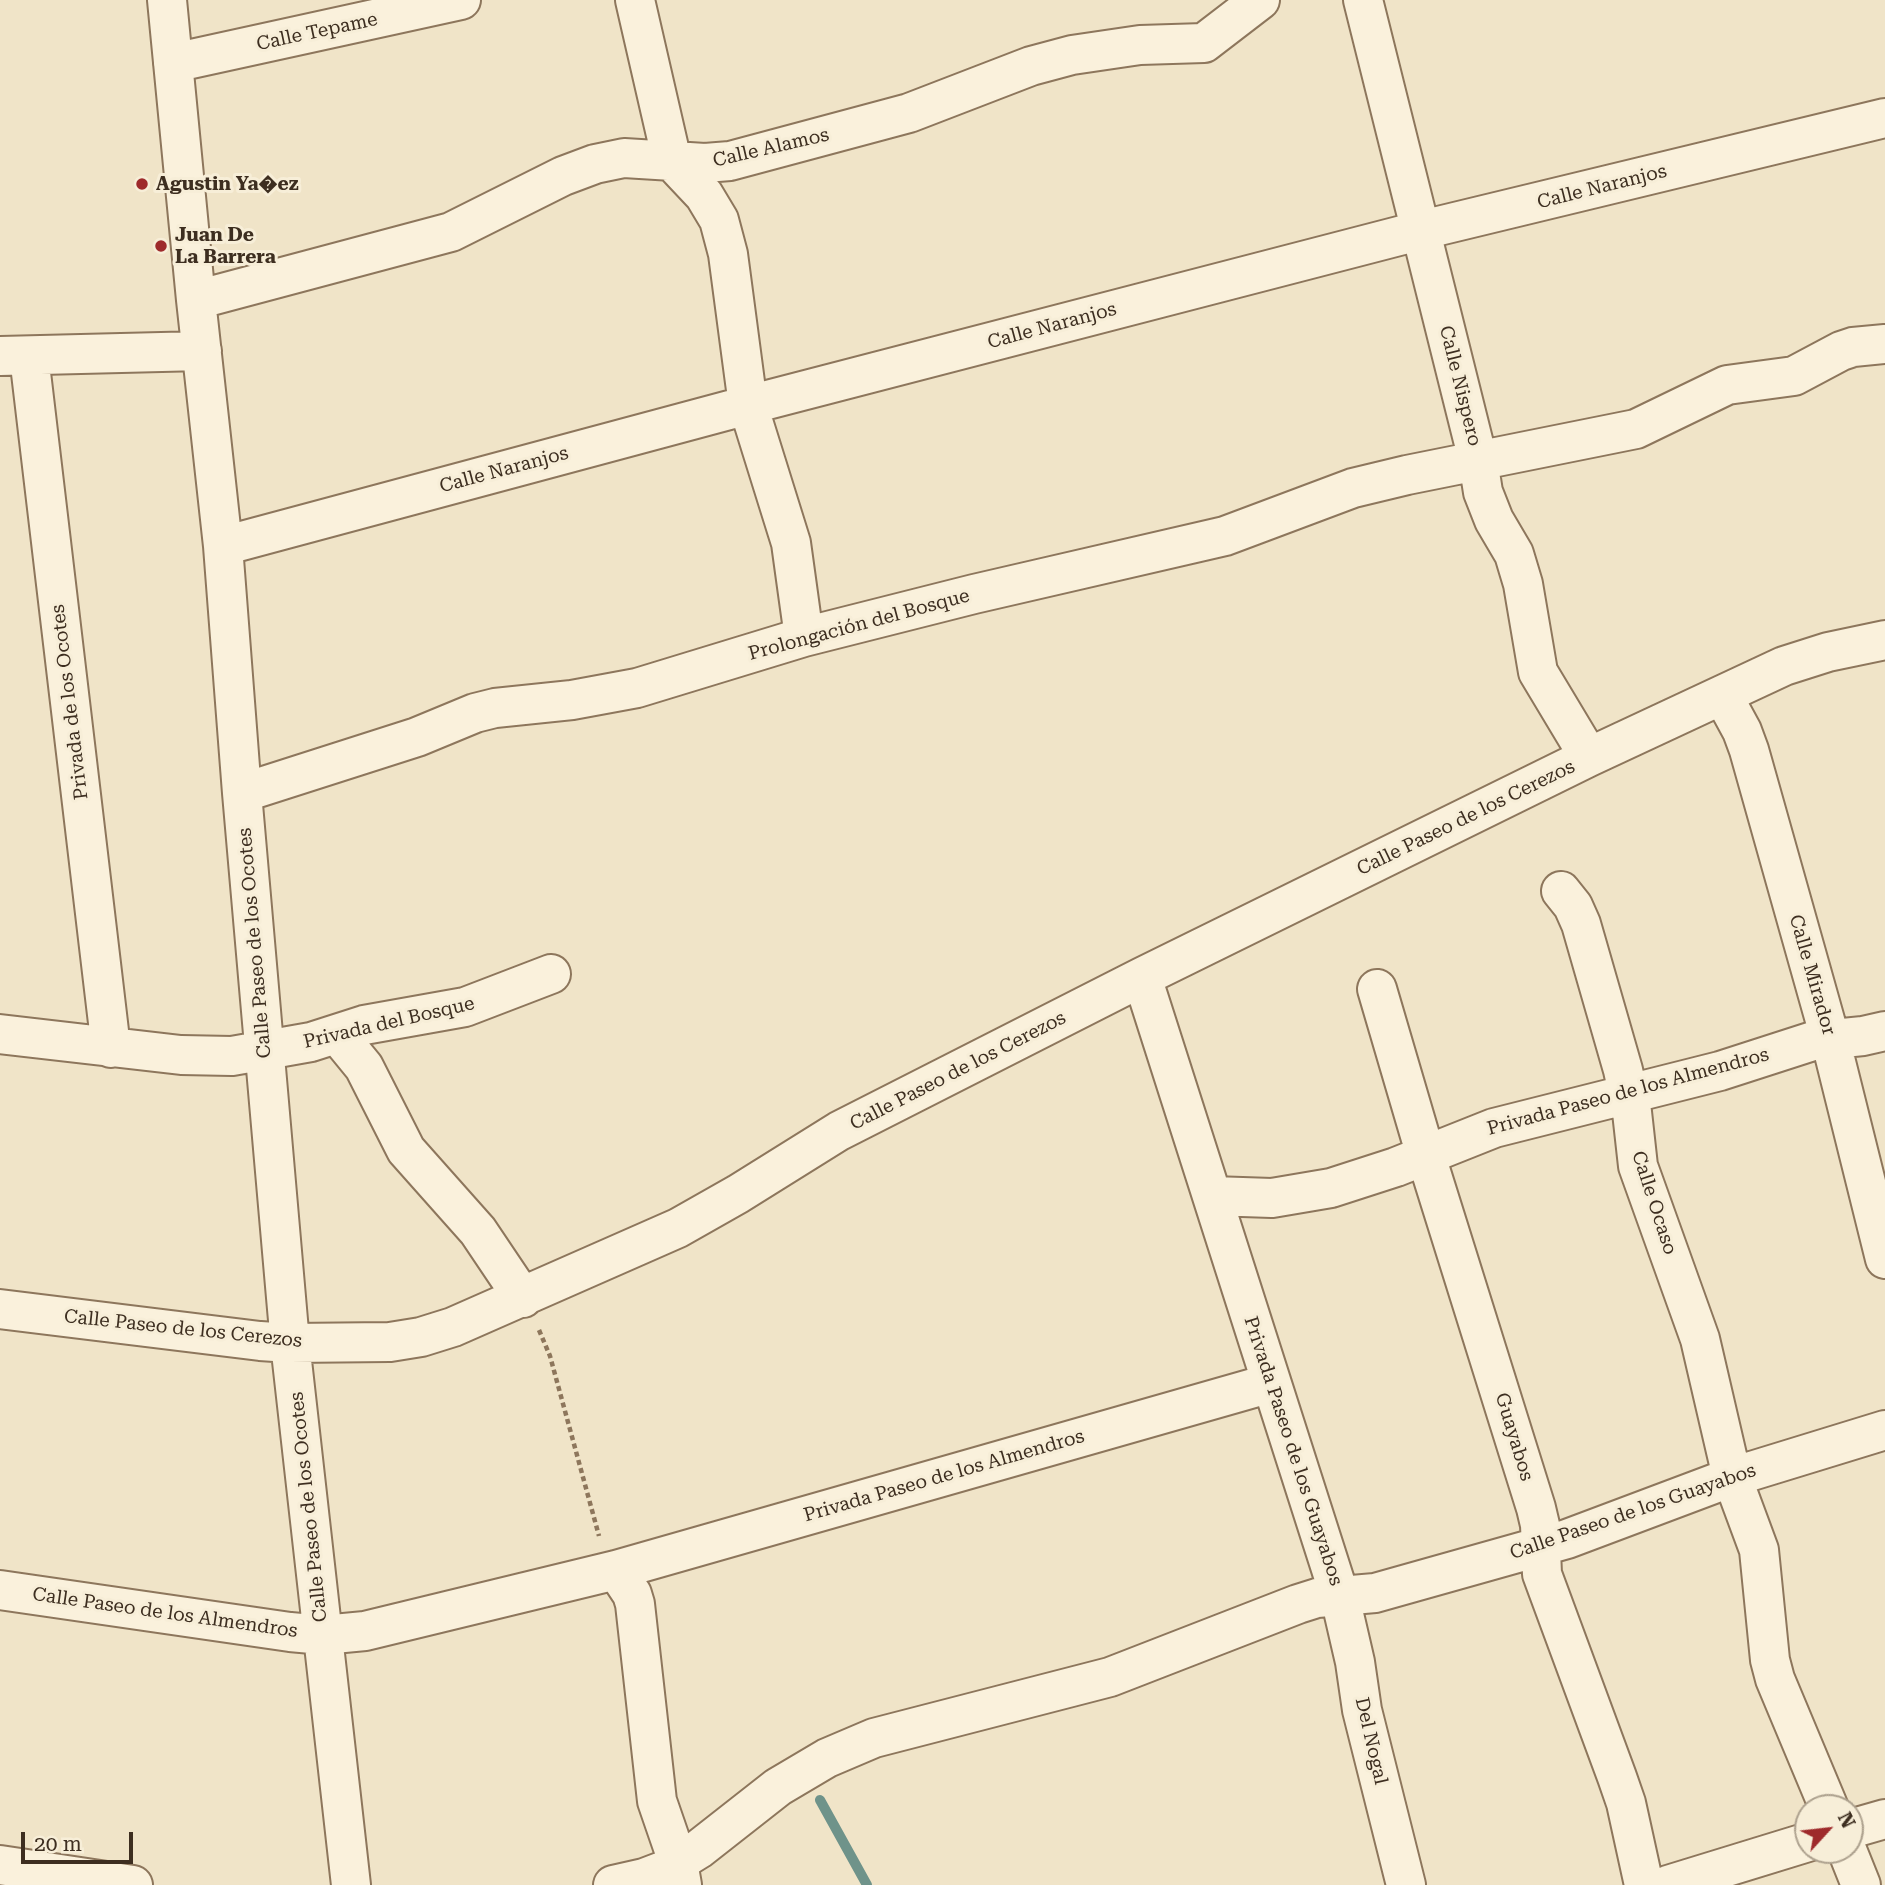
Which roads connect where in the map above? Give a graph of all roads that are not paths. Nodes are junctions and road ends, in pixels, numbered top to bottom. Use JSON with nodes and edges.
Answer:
{"nodes":[{"id":1,"x":167,"y":0,"type":"edge"},
{"id":2,"x":461,"y":0,"type":"edge"},
{"id":3,"x":635,"y":0,"type":"edge"},
{"id":4,"x":1260,"y":0,"type":"edge"},
{"id":5,"x":1363,"y":0,"type":"edge"},
{"id":6,"x":173,"y":63,"type":"junction"},
{"id":7,"x":1885,"y":118,"type":"edge"},
{"id":8,"x":673,"y":161,"type":"junction"},
{"id":9,"x":1422,"y":230,"type":"junction"},
{"id":10,"x":196,"y":300,"type":"junction"},
{"id":11,"x":1885,"y":344,"type":"edge"},
{"id":12,"x":202,"y":351,"type":"junction"},
{"id":13,"x":14,"y":356,"type":"edge"},
{"id":14,"x":748,"y":405,"type":"junction"},
{"id":15,"x":1478,"y":460,"type":"junction"},
{"id":16,"x":223,"y":546,"type":"junction"},
{"id":17,"x":804,"y":637,"type":"junction"},
{"id":18,"x":1885,"y":640,"type":"edge"},
{"id":19,"x":1723,"y":696,"type":"junction"},
{"id":20,"x":1589,"y":757,"type":"junction"},
{"id":21,"x":242,"y":793,"type":"junction"},
{"id":22,"x":1561,"y":891,"type":"dead end"},
{"id":23,"x":551,"y":974,"type":"dead end"},
{"id":24,"x":1142,"y":977,"type":"junction"},
{"id":25,"x":1377,"y":989,"type":"dead end"},
{"id":26,"x":1885,"y":1031,"type":"edge"},
{"id":27,"x":0,"y":1034,"type":"edge"},
{"id":28,"x":337,"y":1034,"type":"junction"},
{"id":29,"x":1830,"y":1038,"type":"junction"},
{"id":30,"x":111,"y":1048,"type":"junction"},
{"id":31,"x":264,"y":1051,"type":"junction"},
{"id":32,"x":1628,"y":1093,"type":"junction"},
{"id":33,"x":1426,"y":1156,"type":"junction"},
{"id":34,"x":1212,"y":1196,"type":"junction"},
{"id":35,"x":1885,"y":1259,"type":"edge"},
{"id":36,"x":523,"y":1298,"type":"junction"},
{"id":37,"x":0,"y":1309,"type":"edge"},
{"id":38,"x":290,"y":1343,"type":"junction"},
{"id":39,"x":1271,"y":1383,"type":"junction"},
{"id":40,"x":1885,"y":1430,"type":"edge"},
{"id":41,"x":1732,"y":1477,"type":"junction"},
{"id":42,"x":1541,"y":1546,"type":"junction"},
{"id":43,"x":616,"y":1570,"type":"junction"},
{"id":44,"x":0,"y":1590,"type":"edge"},
{"id":45,"x":1340,"y":1597,"type":"junction"},
{"id":46,"x":323,"y":1634,"type":"junction"},
{"id":47,"x":1823,"y":1794,"type":"edge"},
{"id":48,"x":1885,"y":1819,"type":"edge"},
{"id":49,"x":1864,"y":1825,"type":"edge"},
{"id":50,"x":1794,"y":1846,"type":"edge"},
{"id":51,"x":1853,"y":1864,"type":"edge"},
{"id":52,"x":0,"y":1865,"type":"edge"},
{"id":53,"x":680,"y":1874,"type":"edge"},
{"id":54,"x":133,"y":1885,"type":"edge"},
{"id":55,"x":351,"y":1885,"type":"edge"},
{"id":56,"x":613,"y":1885,"type":"edge"},
{"id":57,"x":1406,"y":1885,"type":"edge"},
{"id":58,"x":1644,"y":1885,"type":"edge"},
{"id":59,"x":1668,"y":1885,"type":"edge"},
{"id":60,"x":1861,"y":1885,"type":"edge"}],
"edges":[{"from":1,"to":6,"type":"street","name":"Calle Paseo de los Ocotes"},
{"from":2,"to":6,"type":"street","name":"Calle Tepame"},
{"from":3,"to":8,"type":"street"},
{"from":4,"to":8,"type":"street","name":"Calle Alamos"},
{"from":5,"to":9,"type":"street","name":"Calle Nispero"},
{"from":6,"to":10,"type":"street","name":"Calle Paseo de los Ocotes"},
{"from":7,"to":9,"type":"street","name":"Calle Naranjos"},
{"from":8,"to":10,"type":"street","name":"Calle Alamos"},
{"from":8,"to":14,"type":"street"},
{"from":9,"to":14,"type":"street","name":"Calle Naranjos"},
{"from":9,"to":15,"type":"street","name":"Calle Nispero"},
{"from":10,"to":12,"type":"street","name":"Calle Paseo de los Ocotes"},
{"from":11,"to":15,"type":"street","name":"Prolongación del Bosque"},
{"from":12,"to":13,"type":"street"},
{"from":12,"to":16,"type":"street","name":"Calle Paseo de los Ocotes"},
{"from":13,"to":30,"type":"street","name":"Privada de los Ocotes"},
{"from":14,"to":16,"type":"street","name":"Calle Naranjos"},
{"from":14,"to":17,"type":"street"},
{"from":15,"to":17,"type":"street","name":"Prolongación del Bosque"},
{"from":15,"to":20,"type":"street","name":"Calle Nispero"},
{"from":16,"to":21,"type":"street","name":"Calle Paseo de los Ocotes"},
{"from":17,"to":21,"type":"street","name":"Prolongación del Bosque"},
{"from":18,"to":19,"type":"street","name":"Calle Paseo de los Cerezos"},
{"from":19,"to":20,"type":"street","name":"Calle Paseo de los Cerezos"},
{"from":19,"to":29,"type":"street","name":"Calle Mirador"},
{"from":20,"to":24,"type":"street","name":"Calle Paseo de los Cerezos"},
{"from":21,"to":31,"type":"street","name":"Calle Paseo de los Ocotes"},
{"from":22,"to":32,"type":"street","name":"Calle Ocaso"},
{"from":23,"to":28,"type":"street","name":"Privada del Bosque"},
{"from":24,"to":34,"type":"street","name":"Privada Paseo de los Guayabos"},
{"from":24,"to":36,"type":"street","name":"Calle Paseo de los Cerezos"},
{"from":25,"to":33,"type":"street","name":"Guayabos"},
{"from":26,"to":29,"type":"street","name":"Privada Paseo de los Almendros"},
{"from":27,"to":30,"type":"street","name":"Privada del Bosque"},
{"from":28,"to":31,"type":"street","name":"Privada del Bosque"},
{"from":28,"to":36,"type":"street"},
{"from":29,"to":32,"type":"street","name":"Privada Paseo de los Almendros"},
{"from":29,"to":35,"type":"street","name":"Calle Mirador"},
{"from":30,"to":31,"type":"street","name":"Privada del Bosque"},
{"from":31,"to":38,"type":"street","name":"Calle Paseo de los Ocotes"},
{"from":32,"to":33,"type":"street","name":"Privada Paseo de los Almendros"},
{"from":32,"to":41,"type":"street","name":"Calle Ocaso"},
{"from":33,"to":34,"type":"street","name":"Privada Paseo de los Almendros"},
{"from":33,"to":42,"type":"street","name":"Guayabos"},
{"from":34,"to":39,"type":"street","name":"Privada Paseo de los Guayabos"},
{"from":36,"to":38,"type":"street","name":"Calle Paseo de los Cerezos"},
{"from":37,"to":38,"type":"street","name":"Calle Paseo de los Cerezos"},
{"from":38,"to":46,"type":"street","name":"Calle Paseo de los Ocotes"},
{"from":39,"to":43,"type":"street","name":"Privada Paseo de los Almendros"},
{"from":39,"to":45,"type":"street","name":"Privada Paseo de los Guayabos"},
{"from":40,"to":41,"type":"street","name":"Calle Paseo de los Guayabos"},
{"from":41,"to":42,"type":"street","name":"Calle Paseo de los Guayabos"},
{"from":41,"to":47,"type":"street","name":"Calle Ocaso"},
{"from":42,"to":45,"type":"street","name":"Calle Paseo de los Guayabos"},
{"from":42,"to":58,"type":"street","name":"Guayabos"},
{"from":43,"to":46,"type":"street","name":"Calle Paseo de los Almendros"},
{"from":43,"to":53,"type":"street"},
{"from":44,"to":46,"type":"street","name":"Calle Paseo de los Almendros"},
{"from":45,"to":53,"type":"street","name":"Privada Paseo de los Guayabos"},
{"from":45,"to":57,"type":"street","name":"Del Nogal"},
{"from":46,"to":55,"type":"street","name":"Calle Paseo de los Ocotes"},
{"from":48,"to":49,"type":"street"},
{"from":50,"to":59,"type":"street"},
{"from":51,"to":60,"type":"street"},
{"from":52,"to":54,"type":"street"},
{"from":53,"to":56,"type":"street"}]}
